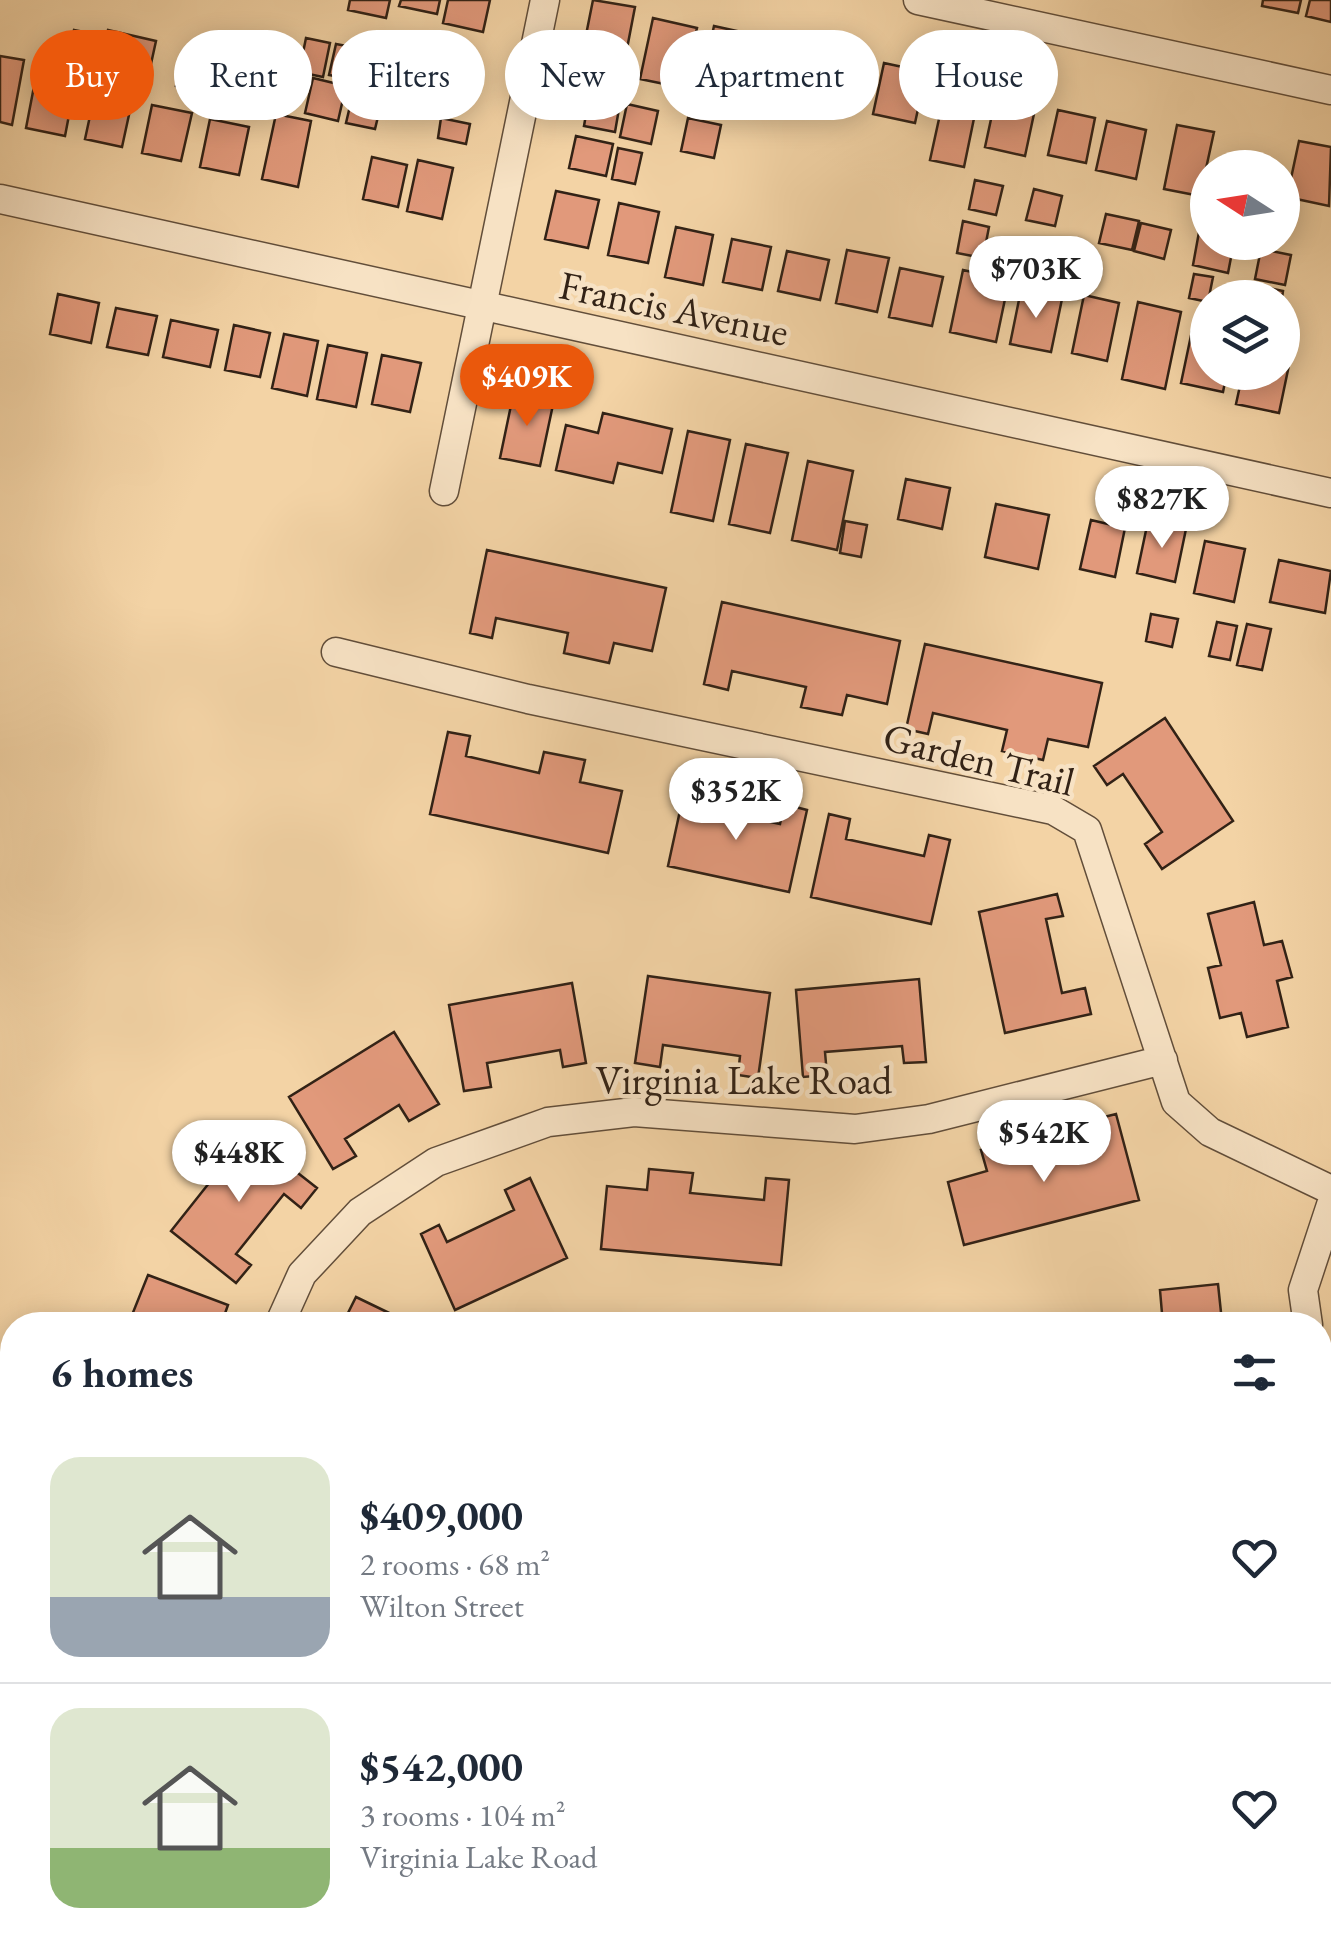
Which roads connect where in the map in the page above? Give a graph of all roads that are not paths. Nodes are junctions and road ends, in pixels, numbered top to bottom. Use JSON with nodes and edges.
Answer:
{"nodes":[{"id":1,"x":545,"y":0,"type":"edge"},
{"id":2,"x":918,"y":0,"type":"edge"},
{"id":3,"x":1331,"y":90,"type":"edge"},
{"id":4,"x":0,"y":199,"type":"edge"},
{"id":5,"x":482,"y":307,"type":"junction"},
{"id":6,"x":444,"y":492,"type":"dead end"},
{"id":7,"x":1331,"y":493,"type":"edge"},
{"id":8,"x":336,"y":652,"type":"dead end"},
{"id":9,"x":1163,"y":1060,"type":"junction"},
{"id":10,"x":1331,"y":1190,"type":"edge"},
{"id":11,"x":1331,"y":1205,"type":"edge"},
{"id":12,"x":285,"y":1312,"type":"edge"},
{"id":13,"x":1306,"y":1312,"type":"edge"}],
"edges":[{"from":1,"to":5,"type":"street"},
{"from":2,"to":3,"type":"street"},
{"from":4,"to":5,"type":"street","name":"Francis Avenue"},
{"from":5,"to":6,"type":"street"},
{"from":5,"to":7,"type":"street","name":"Francis Avenue"},
{"from":8,"to":9,"type":"street","name":"Garden Trail"},
{"from":9,"to":10,"type":"street","name":"Garden Trail"},
{"from":9,"to":12,"type":"street","name":"Virginia Lake Road"},
{"from":11,"to":13,"type":"street"}]}
